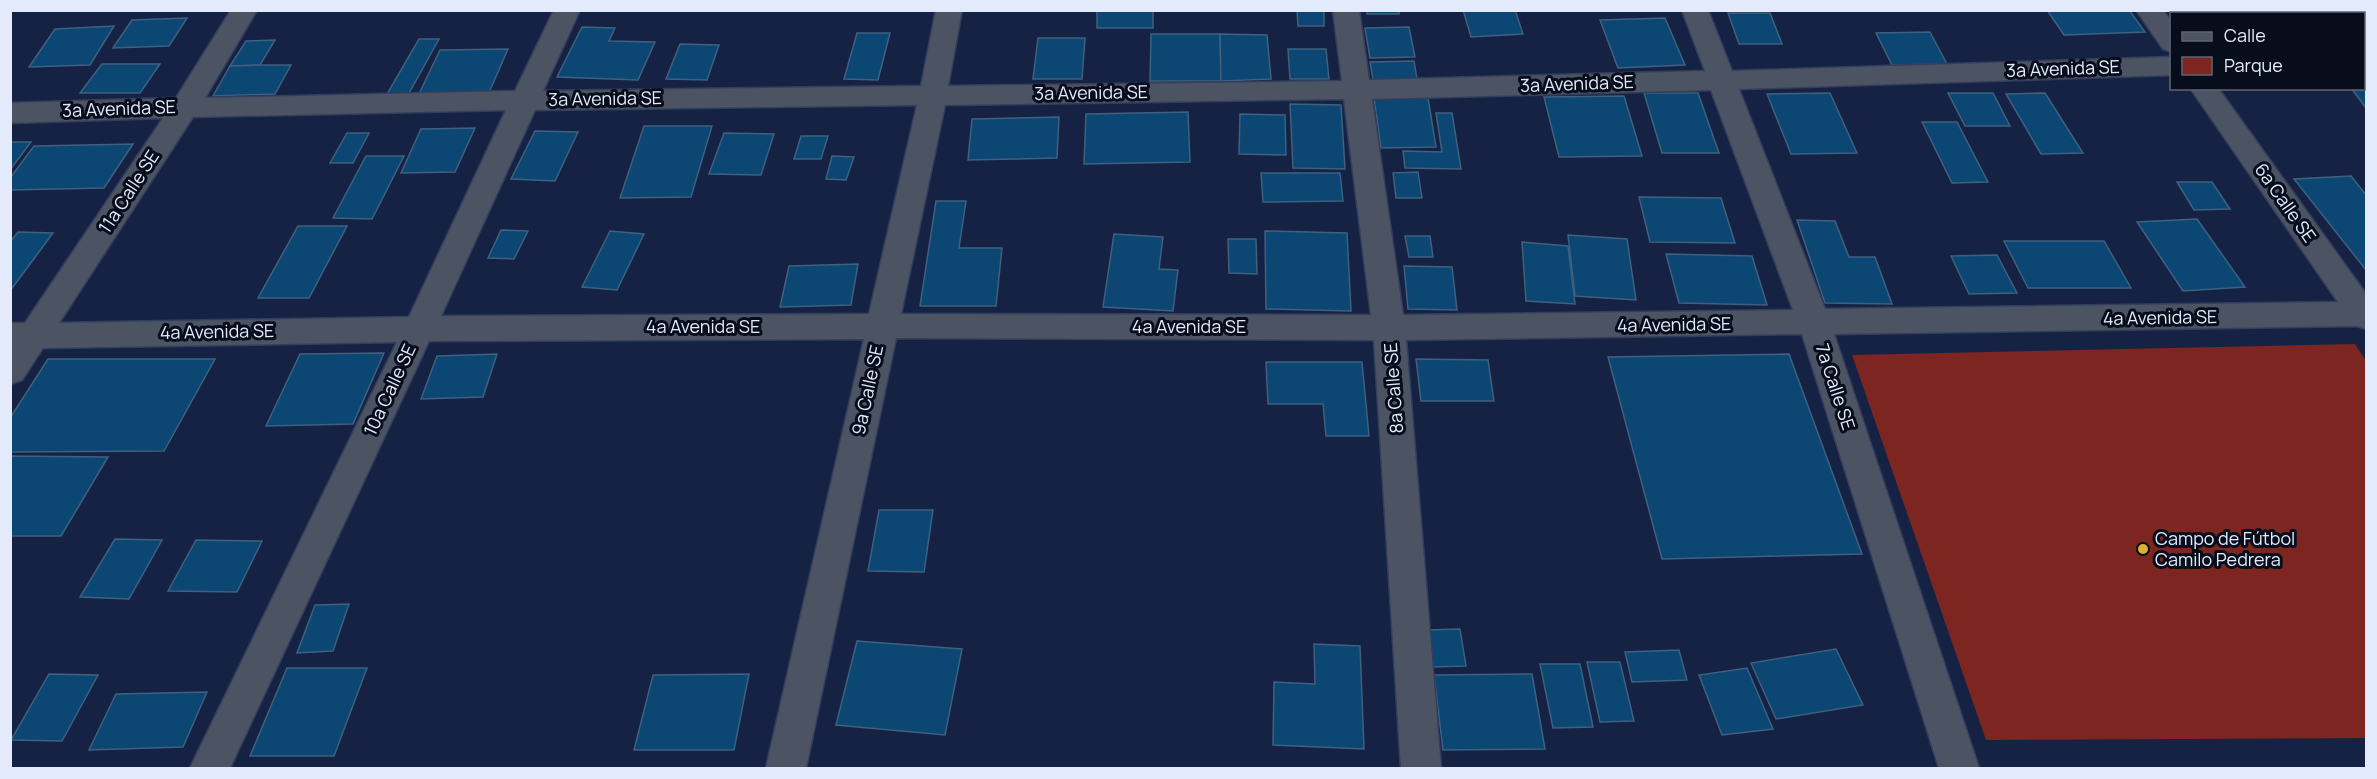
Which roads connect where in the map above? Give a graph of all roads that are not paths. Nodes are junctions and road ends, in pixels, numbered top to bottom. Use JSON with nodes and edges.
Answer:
{"nodes":[{"id":1,"x":244,"y":10,"type":"edge"},
{"id":2,"x":567,"y":10,"type":"edge"},
{"id":3,"x":949,"y":10,"type":"edge"},
{"id":4,"x":1346,"y":10,"type":"edge"},
{"id":5,"x":1695,"y":10,"type":"edge"},
{"id":6,"x":2149,"y":10,"type":"edge"},
{"id":7,"x":2170,"y":40,"type":"edge"},
{"id":8,"x":2170,"y":66,"type":"edge"},
{"id":9,"x":1720,"y":80,"type":"junction"},
{"id":10,"x":1359,"y":90,"type":"junction"},
{"id":11,"x":2204,"y":90,"type":"edge"},
{"id":12,"x":933,"y":95,"type":"junction"},
{"id":13,"x":526,"y":100,"type":"junction"},
{"id":14,"x":185,"y":107,"type":"junction"},
{"id":15,"x":10,"y":113,"type":"edge"},
{"id":16,"x":2366,"y":315,"type":"edge"},
{"id":17,"x":1814,"y":323,"type":"junction"},
{"id":18,"x":882,"y":326,"type":"junction"},
{"id":19,"x":419,"y":328,"type":"junction"},
{"id":20,"x":1389,"y":328,"type":"junction"},
{"id":21,"x":23,"y":336,"type":"edge"},
{"id":22,"x":10,"y":371,"type":"edge"},
{"id":23,"x":210,"y":768,"type":"edge"},
{"id":24,"x":786,"y":768,"type":"edge"},
{"id":25,"x":1421,"y":768,"type":"edge"},
{"id":26,"x":1959,"y":768,"type":"edge"}],
"edges":[{"from":1,"to":14,"type":"street","name":"11a Calle SE"},
{"from":2,"to":13,"type":"street","name":"10a Calle SE"},
{"from":3,"to":12,"type":"street","name":"9a Calle SE"},
{"from":4,"to":10,"type":"street","name":"8a Calle SE"},
{"from":5,"to":9,"type":"street","name":"7a Calle SE"},
{"from":6,"to":7,"type":"street"},
{"from":8,"to":9,"type":"street","name":"3a Avenida SE"},
{"from":9,"to":10,"type":"street","name":"3a Avenida SE"},
{"from":9,"to":17,"type":"street","name":"7a Calle SE"},
{"from":10,"to":12,"type":"street","name":"3a Avenida SE"},
{"from":10,"to":20,"type":"street","name":"8a Calle SE"},
{"from":11,"to":16,"type":"street","name":"6a Calle SE"},
{"from":12,"to":13,"type":"street","name":"3a Avenida SE"},
{"from":12,"to":18,"type":"street","name":"9a Calle SE"},
{"from":13,"to":14,"type":"street","name":"3a Avenida SE"},
{"from":13,"to":19,"type":"street","name":"10a Calle SE"},
{"from":14,"to":15,"type":"street","name":"3a Avenida SE"},
{"from":14,"to":21,"type":"street","name":"11a Calle SE"},
{"from":16,"to":17,"type":"street","name":"4a Avenida SE"},
{"from":17,"to":20,"type":"street","name":"4a Avenida SE"},
{"from":17,"to":26,"type":"street","name":"7a Calle SE"},
{"from":18,"to":19,"type":"street","name":"4a Avenida SE"},
{"from":18,"to":20,"type":"street","name":"4a Avenida SE"},
{"from":18,"to":24,"type":"street","name":"9a Calle SE"},
{"from":19,"to":21,"type":"street","name":"4a Avenida SE"},
{"from":19,"to":23,"type":"street","name":"10a Calle SE"},
{"from":20,"to":25,"type":"street","name":"8a Calle SE"},
{"from":21,"to":22,"type":"street","name":"11a Calle SE"}]}
